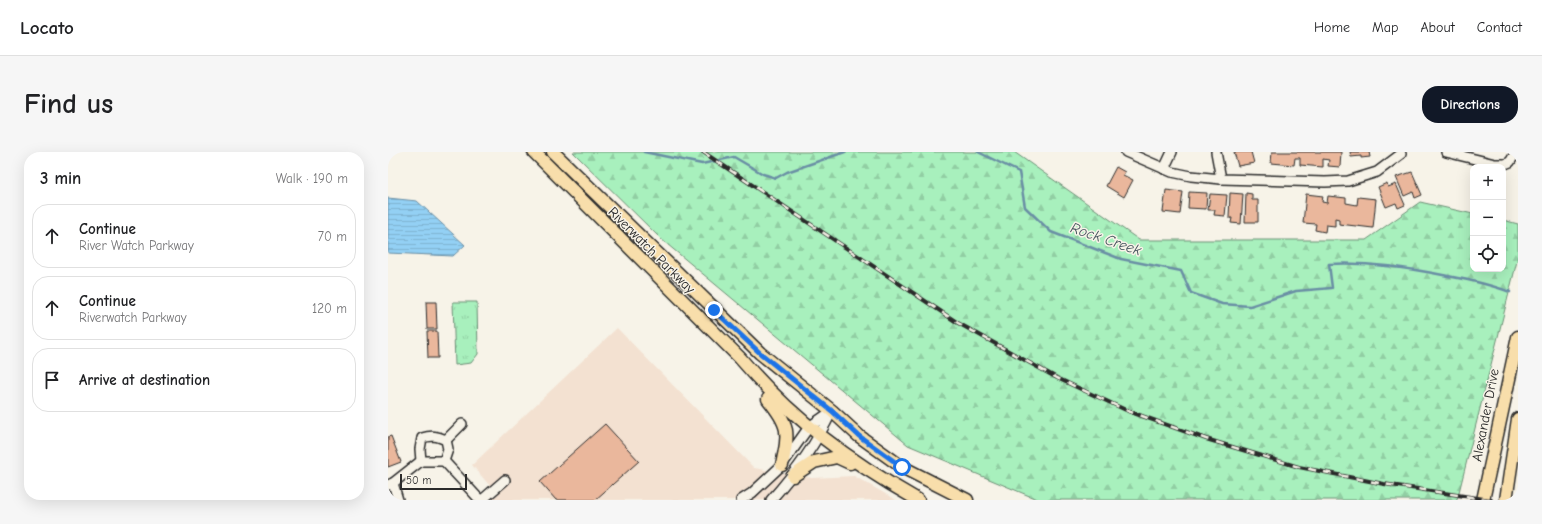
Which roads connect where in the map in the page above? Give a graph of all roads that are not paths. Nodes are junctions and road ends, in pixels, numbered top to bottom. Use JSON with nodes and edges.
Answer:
{"nodes":[{"id":1,"x":1126,"y":152,"type":"edge"},
{"id":2,"x":1172,"y":152,"type":"edge"},
{"id":3,"x":1216,"y":152,"type":"edge"},
{"id":4,"x":1446,"y":152,"type":"edge"},
{"id":5,"x":1516,"y":152,"type":"edge"},
{"id":6,"x":536,"y":154,"type":"edge"},
{"id":7,"x":1401,"y":154,"type":"dead end"},
{"id":8,"x":557,"y":156,"type":"edge"},
{"id":9,"x":1164,"y":169,"type":"junction"},
{"id":10,"x":1221,"y":179,"type":"junction"},
{"id":11,"x":699,"y":318,"type":"junction"},
{"id":12,"x":1518,"y":337,"type":"edge"},
{"id":13,"x":1515,"y":356,"type":"edge"},
{"id":14,"x":832,"y":411,"type":"junction"},
{"id":15,"x":1518,"y":419,"type":"edge"},
{"id":16,"x":462,"y":424,"type":"dead end"},
{"id":17,"x":809,"y":427,"type":"junction"},
{"id":18,"x":820,"y":437,"type":"junction"},
{"id":19,"x":446,"y":440,"type":"junction"},
{"id":20,"x":421,"y":461,"type":"junction"},
{"id":21,"x":444,"y":461,"type":"junction"},
{"id":22,"x":782,"y":465,"type":"junction"},
{"id":23,"x":868,"y":470,"type":"junction"},
{"id":24,"x":793,"y":476,"type":"junction"},
{"id":25,"x":505,"y":480,"type":"dead end"},
{"id":26,"x":390,"y":484,"type":"edge"},
{"id":27,"x":398,"y":500,"type":"edge"},
{"id":28,"x":481,"y":500,"type":"edge"},
{"id":29,"x":741,"y":500,"type":"edge"},
{"id":30,"x":770,"y":500,"type":"edge"},
{"id":31,"x":918,"y":500,"type":"edge"},
{"id":32,"x":967,"y":500,"type":"edge"},
{"id":33,"x":1483,"y":500,"type":"edge"},
{"id":34,"x":1506,"y":500,"type":"edge"}],
"edges":[{"from":1,"to":9,"type":"street"},
{"from":2,"to":9,"type":"street"},
{"from":3,"to":10,"type":"street"},
{"from":4,"to":5,"type":"street"},
{"from":6,"to":11,"type":"main road","name":"Riverwatch Parkway"},
{"from":7,"to":10,"type":"street"},
{"from":8,"to":14,"type":"main road","name":"Riverwatch Parkway"},
{"from":9,"to":10,"type":"street"},
{"from":11,"to":17,"type":"main road","name":"Riverwatch Parkway"},
{"from":11,"to":22,"type":"main road"},
{"from":12,"to":13,"type":"main road","name":"Alexander Drive"},
{"from":13,"to":33,"type":"main road","name":"Alexander Drive"},
{"from":14,"to":17,"type":"street"},
{"from":14,"to":18,"type":"street"},
{"from":14,"to":32,"type":"main road","name":"Riverwatch Parkway"},
{"from":15,"to":34,"type":"main road"},
{"from":16,"to":19,"type":"street"},
{"from":17,"to":18,"type":"main road","name":"Riverwatch Parkway"},
{"from":17,"to":22,"type":"street"},
{"from":18,"to":23,"type":"main road","name":"Riverwatch Parkway"},
{"from":18,"to":24,"type":"street"},
{"from":19,"to":20,"type":"street"},
{"from":19,"to":21,"type":"street"},
{"from":20,"to":21,"type":"street"},
{"from":20,"to":26,"type":"street"},
{"from":21,"to":28,"type":"street"},
{"from":22,"to":29,"type":"street"},
{"from":23,"to":24,"type":"main road"},
{"from":23,"to":31,"type":"main road","name":"Riverwatch Parkway"},
{"from":24,"to":30,"type":"street"},
{"from":25,"to":28,"type":"street"},
{"from":26,"to":27,"type":"street"}]}
